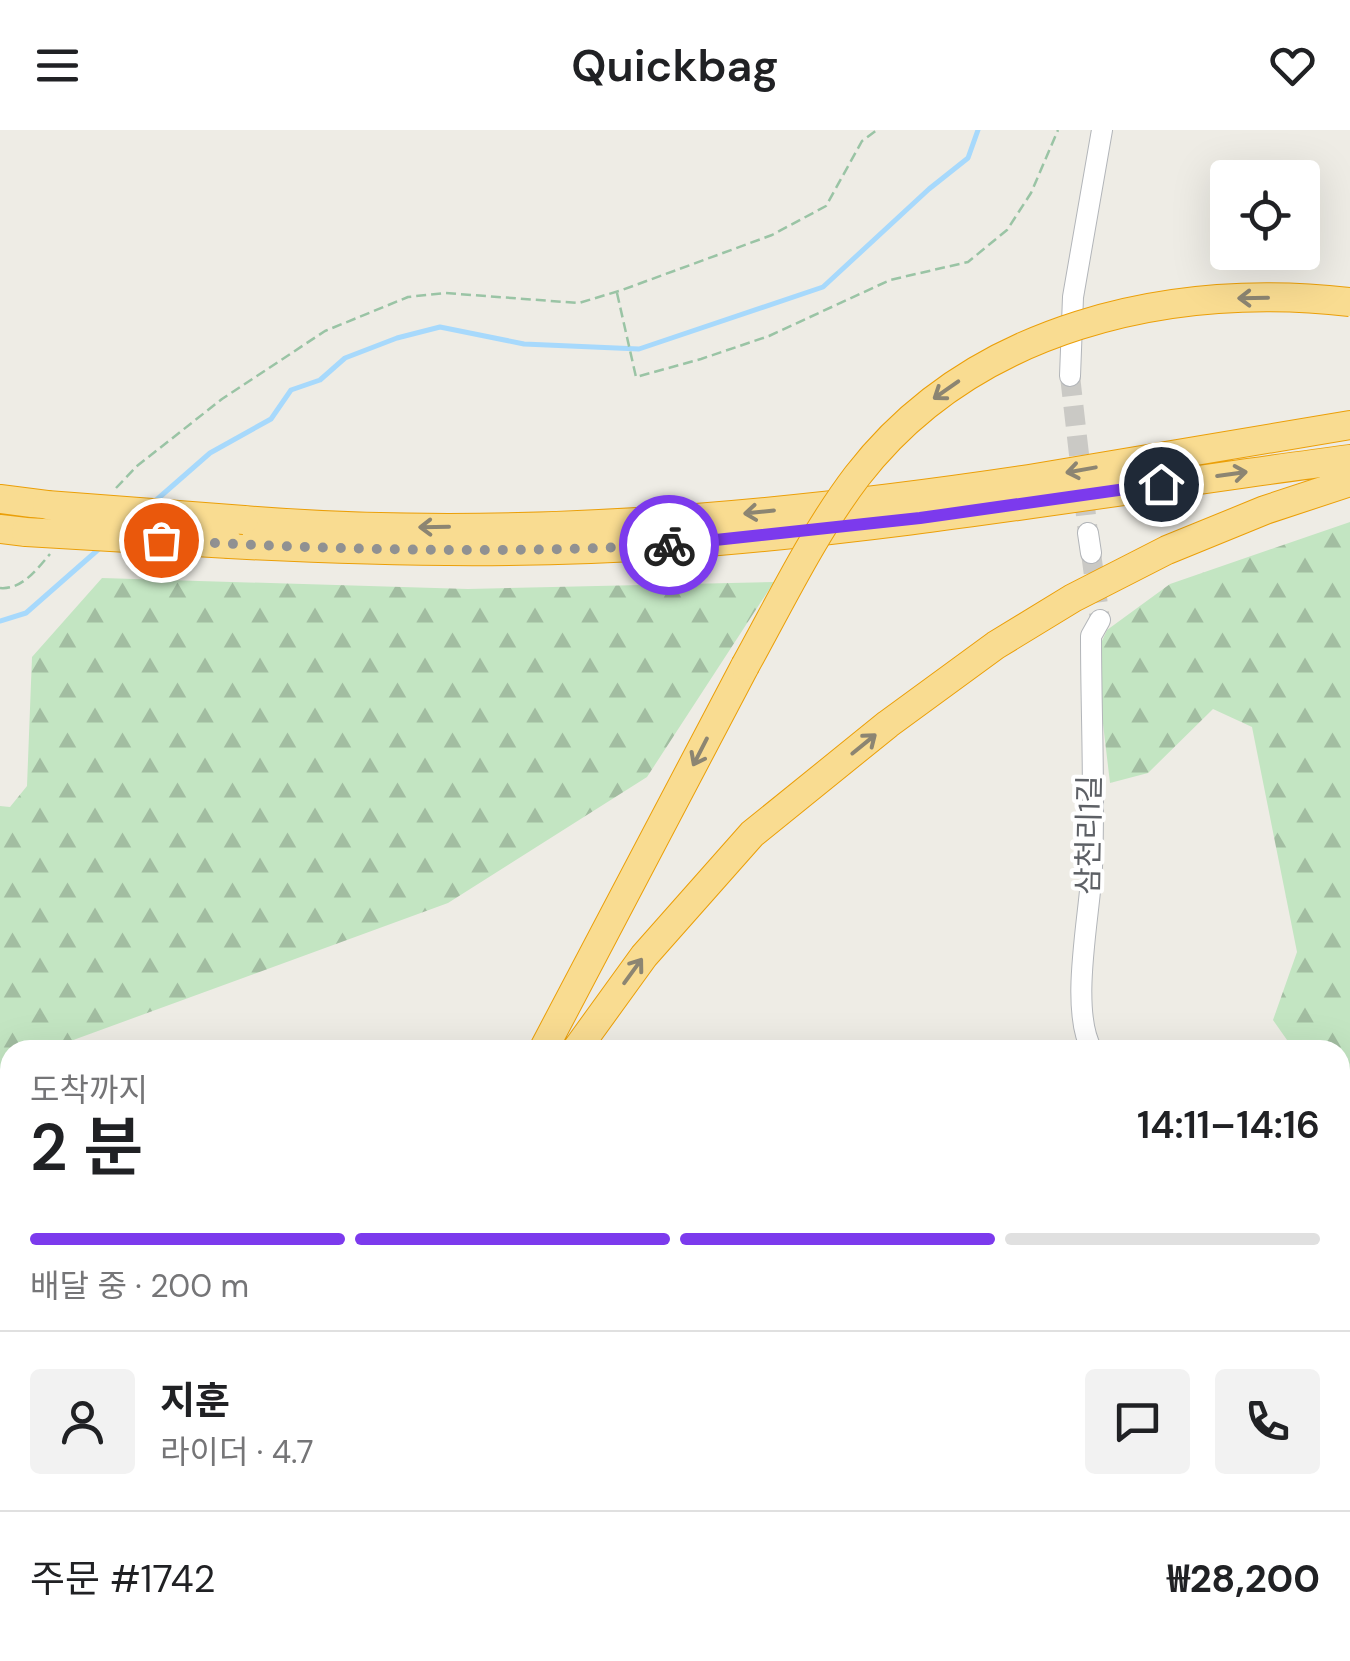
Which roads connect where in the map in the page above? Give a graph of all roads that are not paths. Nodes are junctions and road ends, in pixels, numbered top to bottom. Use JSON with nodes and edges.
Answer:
{"nodes":[{"id":1,"x":1102,"y":130,"type":"edge"},
{"id":2,"x":1350,"y":302,"type":"edge"},
{"id":3,"x":1070,"y":376,"type":"tunnel mouth"},
{"id":4,"x":1350,"y":425,"type":"edge"},
{"id":5,"x":1350,"y":459,"type":"edge"},
{"id":6,"x":1350,"y":482,"type":"edge"},
{"id":7,"x":0,"y":499,"type":"edge"},
{"id":8,"x":13,"y":531,"type":"edge"},
{"id":9,"x":236,"y":532,"type":"junction"},
{"id":10,"x":1100,"y":620,"type":"tunnel mouth"},
{"id":11,"x":548,"y":1040,"type":"edge"},
{"id":12,"x":583,"y":1040,"type":"edge"},
{"id":13,"x":1086,"y":1040,"type":"edge"}],
"edges":[{"from":1,"to":3,"type":"street"},
{"from":2,"to":11,"type":"highway","one_way":true,"bridge":true},
{"from":4,"to":9,"type":"highway","one_way":true},
{"from":9,"to":5,"type":"highway","one_way":true},
{"from":12,"to":6,"type":"highway","one_way":true},
{"from":7,"to":9,"type":"highway","bridge":true},
{"from":8,"to":9,"type":"highway","bridge":true},
{"from":10,"to":13,"type":"street","name":"삼천리1길"}]}
